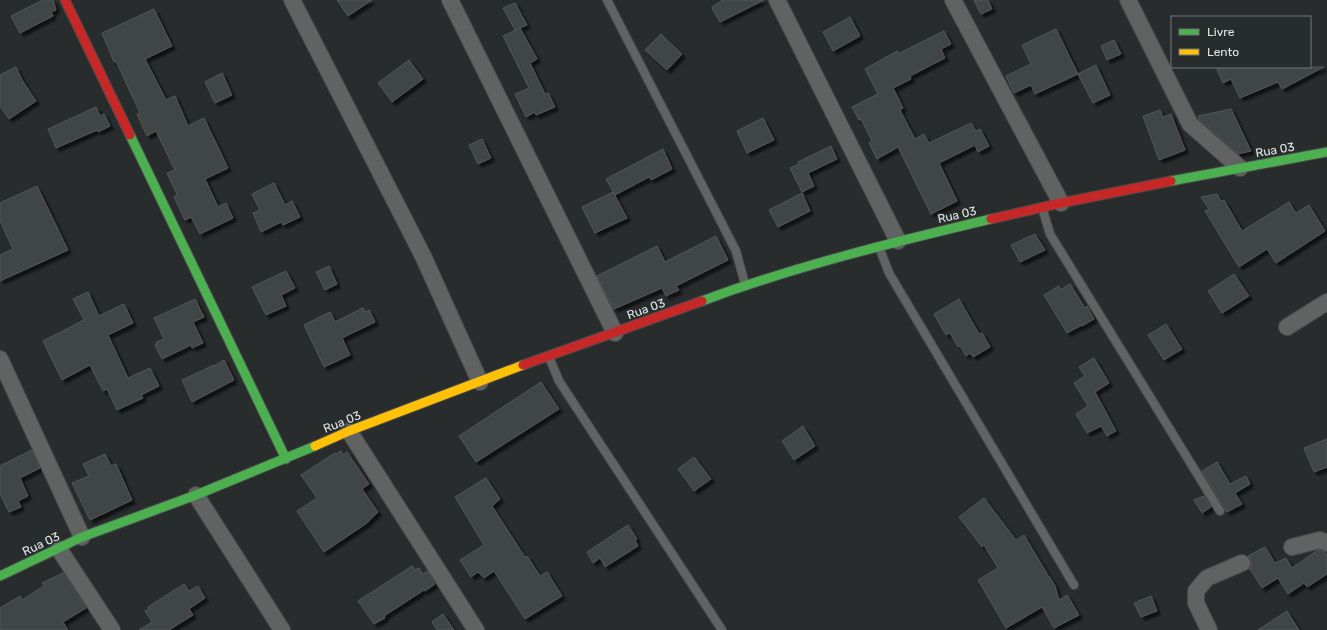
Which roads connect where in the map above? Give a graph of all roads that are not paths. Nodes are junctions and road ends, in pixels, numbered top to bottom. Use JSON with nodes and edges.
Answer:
{"nodes":[{"id":1,"x":65,"y":0,"type":"edge"},
{"id":2,"x":292,"y":0,"type":"edge"},
{"id":3,"x":450,"y":0,"type":"edge"},
{"id":4,"x":607,"y":0,"type":"edge"},
{"id":5,"x":777,"y":0,"type":"edge"},
{"id":6,"x":953,"y":0,"type":"edge"},
{"id":7,"x":1128,"y":0,"type":"edge"},
{"id":8,"x":1327,"y":152,"type":"edge"},
{"id":9,"x":1240,"y":168,"type":"junction"},
{"id":10,"x":1061,"y":203,"type":"junction"},
{"id":11,"x":1042,"y":207,"type":"junction"},
{"id":12,"x":898,"y":241,"type":"junction"},
{"id":13,"x":880,"y":247,"type":"junction"},
{"id":14,"x":745,"y":285,"type":"junction"},
{"id":15,"x":1327,"y":302,"type":"edge"},
{"id":16,"x":1287,"y":327,"type":"dead end"},
{"id":17,"x":615,"y":333,"type":"junction"},
{"id":18,"x":548,"y":356,"type":"junction"},
{"id":19,"x":0,"y":359,"type":"edge"},
{"id":20,"x":480,"y":382,"type":"junction"},
{"id":21,"x":349,"y":431,"type":"junction"},
{"id":22,"x":286,"y":459,"type":"junction"},
{"id":23,"x":196,"y":495,"type":"junction"},
{"id":24,"x":1220,"y":511,"type":"dead end"},
{"id":25,"x":82,"y":537,"type":"junction"},
{"id":26,"x":1327,"y":543,"type":"edge"},
{"id":27,"x":1292,"y":547,"type":"dead end"},
{"id":28,"x":59,"y":549,"type":"junction"},
{"id":29,"x":1242,"y":563,"type":"dead end"},
{"id":30,"x":0,"y":576,"type":"edge"},
{"id":31,"x":1074,"y":585,"type":"dead end"},
{"id":32,"x":112,"y":630,"type":"edge"},
{"id":33,"x":282,"y":630,"type":"edge"},
{"id":34,"x":476,"y":630,"type":"edge"},
{"id":35,"x":722,"y":630,"type":"edge"},
{"id":36,"x":1209,"y":630,"type":"edge"}],
"edges":[{"from":1,"to":22,"type":"street"},
{"from":2,"to":20,"type":"street"},
{"from":3,"to":17,"type":"street"},
{"from":4,"to":14,"type":"lane"},
{"from":5,"to":12,"type":"street"},
{"from":6,"to":10,"type":"street"},
{"from":7,"to":9,"type":"street"},
{"from":8,"to":9,"type":"street","name":"Rua 03"},
{"from":9,"to":10,"type":"street","name":"Rua 03"},
{"from":10,"to":11,"type":"street","name":"Rua 03"},
{"from":11,"to":12,"type":"street","name":"Rua 03"},
{"from":11,"to":24,"type":"lane"},
{"from":12,"to":13,"type":"street","name":"Rua 03"},
{"from":13,"to":14,"type":"street","name":"Rua 03"},
{"from":13,"to":31,"type":"lane"},
{"from":14,"to":17,"type":"street","name":"Rua 03"},
{"from":15,"to":16,"type":"street"},
{"from":17,"to":18,"type":"street","name":"Rua 03"},
{"from":18,"to":20,"type":"street","name":"Rua 03"},
{"from":18,"to":35,"type":"lane"},
{"from":19,"to":25,"type":"street"},
{"from":20,"to":21,"type":"street","name":"Rua 03"},
{"from":21,"to":22,"type":"street","name":"Rua 03"},
{"from":21,"to":34,"type":"street"},
{"from":22,"to":23,"type":"street","name":"Rua 03"},
{"from":23,"to":25,"type":"street","name":"Rua 03"},
{"from":23,"to":33,"type":"street"},
{"from":25,"to":28,"type":"street","name":"Rua 03"},
{"from":26,"to":27,"type":"street"},
{"from":28,"to":30,"type":"street","name":"Rua 03"},
{"from":28,"to":32,"type":"street"},
{"from":29,"to":36,"type":"street"}]}
